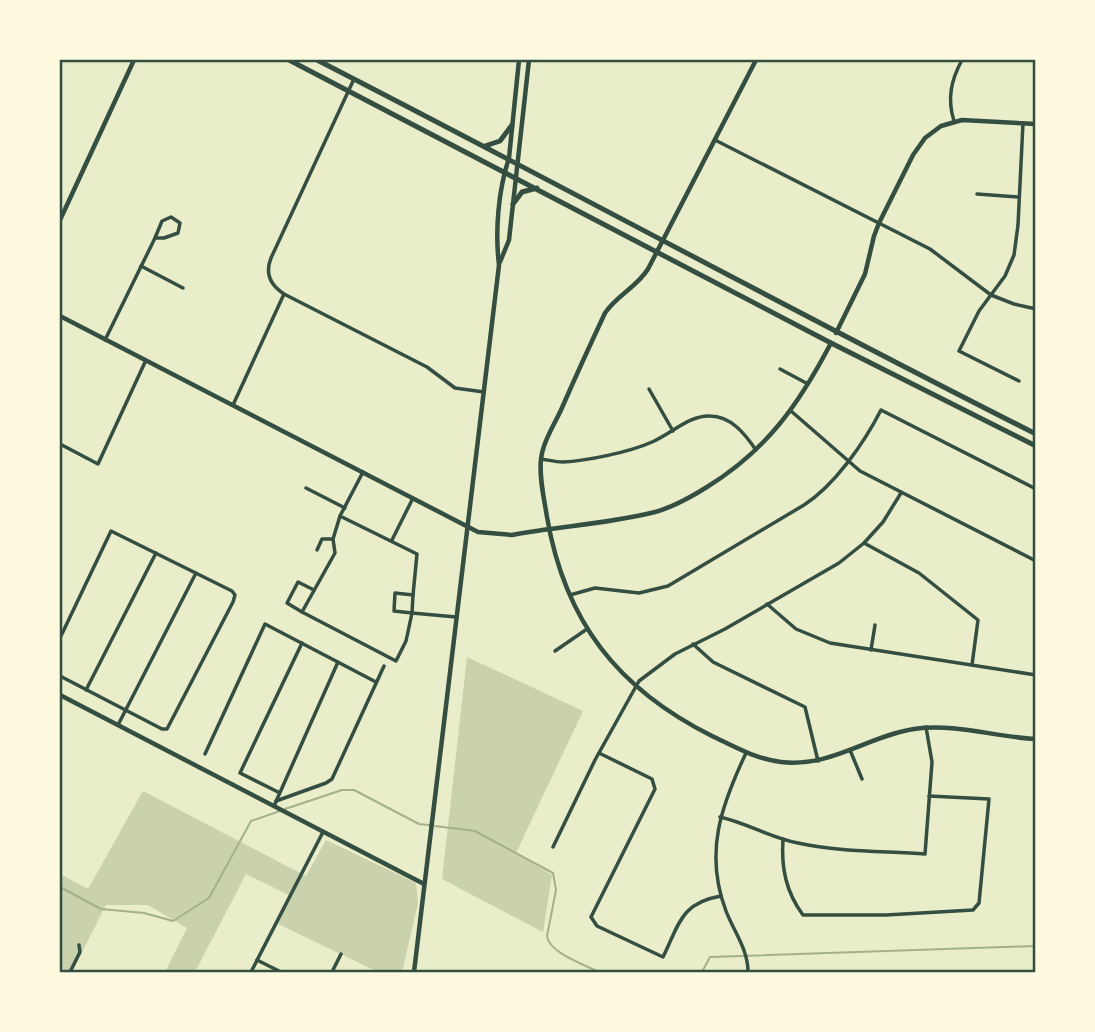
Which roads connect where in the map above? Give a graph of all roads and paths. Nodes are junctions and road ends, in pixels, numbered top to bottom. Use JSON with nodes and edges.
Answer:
{"nodes":[{"id":1,"x":134,"y":60,"type":"edge"},
{"id":2,"x":289,"y":60,"type":"edge"},
{"id":3,"x":317,"y":60,"type":"edge"},
{"id":4,"x":519,"y":60,"type":"edge"},
{"id":5,"x":529,"y":60,"type":"edge"},
{"id":6,"x":756,"y":60,"type":"edge"},
{"id":7,"x":962,"y":60,"type":"edge"},
{"id":8,"x":354,"y":79,"type":"junction"},
{"id":9,"x":348,"y":91,"type":"junction"},
{"id":10,"x":954,"y":121,"type":"junction"},
{"id":11,"x":1023,"y":123,"type":"junction"},
{"id":12,"x":1035,"y":124,"type":"edge"},
{"id":13,"x":512,"y":125,"type":"junction"},
{"id":14,"x":715,"y":140,"type":"junction"},
{"id":15,"x":485,"y":146,"type":"junction"},
{"id":16,"x":509,"y":158,"type":"junction"},
{"id":17,"x":517,"y":163,"type":"junction"},
{"id":18,"x":504,"y":172,"type":"junction"},
{"id":19,"x":516,"y":177,"type":"junction"},
{"id":20,"x":537,"y":188,"type":"junction"},
{"id":21,"x":977,"y":194,"type":"dead end"},
{"id":22,"x":1018,"y":197,"type":"junction"},
{"id":23,"x":513,"y":204,"type":"junction"},
{"id":24,"x":60,"y":220,"type":"edge"},
{"id":25,"x":879,"y":223,"type":"junction"},
{"id":26,"x":155,"y":238,"type":"junction"},
{"id":27,"x":663,"y":242,"type":"junction"},
{"id":28,"x":657,"y":253,"type":"junction"},
{"id":29,"x":499,"y":265,"type":"junction"},
{"id":30,"x":141,"y":266,"type":"junction"},
{"id":31,"x":183,"y":288,"type":"dead end"},
{"id":32,"x":284,"y":294,"type":"junction"},
{"id":33,"x":991,"y":295,"type":"junction"},
{"id":34,"x":1035,"y":309,"type":"edge"},
{"id":35,"x":60,"y":316,"type":"edge"},
{"id":36,"x":836,"y":333,"type":"junction"},
{"id":37,"x":817,"y":336,"type":"junction"},
{"id":38,"x":105,"y":340,"type":"junction"},
{"id":39,"x":849,"y":340,"type":"junction"},
{"id":40,"x":831,"y":343,"type":"junction"},
{"id":41,"x":146,"y":360,"type":"junction"},
{"id":42,"x":780,"y":369,"type":"dead end"},
{"id":43,"x":1019,"y":381,"type":"dead end"},
{"id":44,"x":808,"y":384,"type":"junction"},
{"id":45,"x":649,"y":389,"type":"dead end"},
{"id":46,"x":484,"y":392,"type":"junction"},
{"id":47,"x":233,"y":405,"type":"junction"},
{"id":48,"x":791,"y":411,"type":"junction"},
{"id":49,"x":673,"y":431,"type":"junction"},
{"id":50,"x":1035,"y":434,"type":"edge"},
{"id":51,"x":60,"y":444,"type":"edge"},
{"id":52,"x":1035,"y":446,"type":"edge"},
{"id":53,"x":756,"y":450,"type":"junction"},
{"id":54,"x":541,"y":459,"type":"junction"},
{"id":55,"x":847,"y":461,"type":"junction"},
{"id":56,"x":363,"y":472,"type":"junction"},
{"id":57,"x":306,"y":488,"type":"dead end"},
{"id":58,"x":1035,"y":489,"type":"edge"},
{"id":59,"x":901,"y":493,"type":"junction"},
{"id":60,"x":413,"y":498,"type":"junction"},
{"id":61,"x":345,"y":508,"type":"junction"},
{"id":62,"x":341,"y":516,"type":"junction"},
{"id":63,"x":467,"y":527,"type":"junction"},
{"id":64,"x":549,"y":529,"type":"junction"},
{"id":65,"x":332,"y":539,"type":"junction"},
{"id":66,"x":391,"y":541,"type":"junction"},
{"id":67,"x":864,"y":543,"type":"junction"},
{"id":68,"x":317,"y":550,"type":"dead end"},
{"id":69,"x":156,"y":553,"type":"junction"},
{"id":70,"x":1035,"y":561,"type":"edge"},
{"id":71,"x":196,"y":573,"type":"junction"},
{"id":72,"x":314,"y":590,"type":"junction"},
{"id":73,"x":413,"y":595,"type":"junction"},
{"id":74,"x":569,"y":595,"type":"junction"},
{"id":75,"x":768,"y":604,"type":"junction"},
{"id":76,"x":302,"y":611,"type":"junction"},
{"id":77,"x":412,"y":613,"type":"junction"},
{"id":78,"x":456,"y":617,"type":"junction"},
{"id":79,"x":875,"y":625,"type":"dead end"},
{"id":80,"x":587,"y":629,"type":"junction"},
{"id":81,"x":60,"y":638,"type":"edge"},
{"id":82,"x":302,"y":643,"type":"junction"},
{"id":83,"x":693,"y":644,"type":"junction"},
{"id":84,"x":871,"y":650,"type":"junction"},
{"id":85,"x":555,"y":651,"type":"dead end"},
{"id":86,"x":338,"y":662,"type":"junction"},
{"id":87,"x":972,"y":665,"type":"junction"},
{"id":88,"x":384,"y":666,"type":"dead end"},
{"id":89,"x":1035,"y":675,"type":"edge"},
{"id":90,"x":60,"y":676,"type":"edge"},
{"id":91,"x":376,"y":682,"type":"junction"},
{"id":92,"x":635,"y":687,"type":"junction"},
{"id":93,"x":86,"y":690,"type":"junction"},
{"id":94,"x":60,"y":695,"type":"edge"},
{"id":95,"x":126,"y":710,"type":"junction"},
{"id":96,"x":118,"y":725,"type":"junction"},
{"id":97,"x":926,"y":727,"type":"junction"},
{"id":98,"x":1035,"y":739,"type":"edge"},
{"id":99,"x":850,"y":750,"type":"junction"},
{"id":100,"x":599,"y":753,"type":"junction"},
{"id":101,"x":746,"y":753,"type":"junction"},
{"id":102,"x":205,"y":754,"type":"dead end"},
{"id":103,"x":817,"y":761,"type":"junction"},
{"id":104,"x":862,"y":779,"type":"dead end"},
{"id":105,"x":278,"y":792,"type":"junction"},
{"id":106,"x":929,"y":796,"type":"junction"},
{"id":107,"x":276,"y":805,"type":"junction"},
{"id":108,"x":720,"y":817,"type":"junction"},
{"id":109,"x":323,"y":832,"type":"junction"},
{"id":110,"x":783,"y":839,"type":"junction"},
{"id":111,"x":553,"y":847,"type":"dead end"},
{"id":112,"x":424,"y":884,"type":"junction"},
{"id":113,"x":722,"y":896,"type":"junction"},
{"id":114,"x":79,"y":945,"type":"dead end"},
{"id":115,"x":341,"y":954,"type":"dead end"},
{"id":116,"x":257,"y":960,"type":"junction"},
{"id":117,"x":70,"y":972,"type":"edge"},
{"id":118,"x":251,"y":972,"type":"edge"},
{"id":119,"x":281,"y":972,"type":"edge"},
{"id":120,"x":332,"y":972,"type":"edge"},
{"id":121,"x":414,"y":972,"type":"edge"},
{"id":122,"x":747,"y":972,"type":"edge"}],
"edges":[{"from":1,"to":24,"type":"street"},
{"from":2,"to":9,"type":"main road"},
{"from":3,"to":8,"type":"main road"},
{"from":4,"to":13,"type":"street"},
{"from":5,"to":17,"type":"street"},
{"from":6,"to":14,"type":"street"},
{"from":7,"to":10,"type":"street"},
{"from":8,"to":9,"type":"street"},
{"from":8,"to":15,"type":"main road"},
{"from":9,"to":18,"type":"main road"},
{"from":9,"to":32,"type":"street"},
{"from":10,"to":11,"type":"street"},
{"from":10,"to":25,"type":"street"},
{"from":11,"to":12,"type":"street"},
{"from":11,"to":22,"type":"street"},
{"from":13,"to":15,"type":"main road"},
{"from":13,"to":16,"type":"street"},
{"from":14,"to":25,"type":"street"},
{"from":14,"to":27,"type":"street"},
{"from":15,"to":16,"type":"main road"},
{"from":16,"to":17,"type":"main road"},
{"from":16,"to":18,"type":"street"},
{"from":17,"to":19,"type":"street"},
{"from":17,"to":27,"type":"main road"},
{"from":18,"to":19,"type":"main road"},
{"from":18,"to":29,"type":"street"},
{"from":19,"to":20,"type":"main road"},
{"from":19,"to":23,"type":"street"},
{"from":20,"to":23,"type":"main road"},
{"from":20,"to":28,"type":"main road"},
{"from":21,"to":22,"type":"street"},
{"from":22,"to":33,"type":"street"},
{"from":23,"to":29,"type":"street"},
{"from":25,"to":33,"type":"street"},
{"from":25,"to":36,"type":"street"},
{"from":26,"to":26,"type":"street"},
{"from":26,"to":30,"type":"street"},
{"from":27,"to":28,"type":"street"},
{"from":27,"to":36,"type":"main road"},
{"from":28,"to":37,"type":"main road"},
{"from":28,"to":54,"type":"street"},
{"from":29,"to":46,"type":"street"},
{"from":30,"to":31,"type":"street"},
{"from":30,"to":38,"type":"street"},
{"from":32,"to":46,"type":"street"},
{"from":32,"to":47,"type":"street"},
{"from":33,"to":34,"type":"street"},
{"from":33,"to":43,"type":"street"},
{"from":35,"to":38,"type":"street"},
{"from":36,"to":37,"type":"main road"},
{"from":36,"to":39,"type":"main road"},
{"from":37,"to":40,"type":"main road"},
{"from":38,"to":41,"type":"street"},
{"from":39,"to":40,"type":"main road"},
{"from":39,"to":50,"type":"main road"},
{"from":40,"to":44,"type":"street"},
{"from":40,"to":52,"type":"main road"},
{"from":41,"to":47,"type":"street"},
{"from":41,"to":51,"type":"street"},
{"from":42,"to":44,"type":"street"},
{"from":44,"to":48,"type":"street"},
{"from":45,"to":49,"type":"street"},
{"from":46,"to":63,"type":"street"},
{"from":47,"to":56,"type":"street"},
{"from":48,"to":53,"type":"street"},
{"from":48,"to":55,"type":"street"},
{"from":49,"to":53,"type":"street"},
{"from":49,"to":54,"type":"street"},
{"from":53,"to":64,"type":"street"},
{"from":54,"to":64,"type":"street"},
{"from":55,"to":58,"type":"street"},
{"from":55,"to":59,"type":"street"},
{"from":55,"to":74,"type":"street"},
{"from":56,"to":60,"type":"street"},
{"from":56,"to":61,"type":"street"},
{"from":57,"to":61,"type":"street"},
{"from":59,"to":67,"type":"street"},
{"from":59,"to":70,"type":"street"},
{"from":60,"to":63,"type":"street"},
{"from":60,"to":66,"type":"street"},
{"from":61,"to":62,"type":"street"},
{"from":62,"to":65,"type":"street"},
{"from":62,"to":66,"type":"street"},
{"from":63,"to":64,"type":"street"},
{"from":63,"to":78,"type":"street"},
{"from":64,"to":74,"type":"street"},
{"from":65,"to":68,"type":"street"},
{"from":65,"to":72,"type":"street"},
{"from":66,"to":73,"type":"street"},
{"from":67,"to":75,"type":"street"},
{"from":67,"to":87,"type":"street"},
{"from":69,"to":71,"type":"street"},
{"from":69,"to":81,"type":"street"},
{"from":69,"to":93,"type":"street"},
{"from":71,"to":95,"type":"street"},
{"from":71,"to":95,"type":"street"},
{"from":72,"to":76,"type":"street"},
{"from":72,"to":76,"type":"street"},
{"from":73,"to":77,"type":"street"},
{"from":73,"to":77,"type":"street"},
{"from":74,"to":80,"type":"street"},
{"from":75,"to":83,"type":"street"},
{"from":75,"to":84,"type":"street"},
{"from":76,"to":77,"type":"street"},
{"from":77,"to":78,"type":"street"},
{"from":78,"to":112,"type":"street"},
{"from":79,"to":84,"type":"street"},
{"from":80,"to":85,"type":"street"},
{"from":80,"to":92,"type":"street"},
{"from":82,"to":86,"type":"street"},
{"from":82,"to":102,"type":"street"},
{"from":82,"to":105,"type":"street"},
{"from":83,"to":92,"type":"street"},
{"from":83,"to":103,"type":"street"},
{"from":84,"to":87,"type":"street"},
{"from":86,"to":91,"type":"street"},
{"from":86,"to":105,"type":"street"},
{"from":87,"to":89,"type":"street"},
{"from":88,"to":91,"type":"street"},
{"from":90,"to":93,"type":"street"},
{"from":91,"to":107,"type":"street"},
{"from":92,"to":100,"type":"street"},
{"from":92,"to":101,"type":"street"},
{"from":93,"to":95,"type":"street"},
{"from":94,"to":96,"type":"street"},
{"from":95,"to":96,"type":"street"},
{"from":96,"to":107,"type":"street"},
{"from":97,"to":98,"type":"street"},
{"from":97,"to":99,"type":"street"},
{"from":97,"to":106,"type":"street"},
{"from":99,"to":103,"type":"street"},
{"from":99,"to":104,"type":"street"},
{"from":100,"to":111,"type":"street"},
{"from":100,"to":113,"type":"street"},
{"from":101,"to":103,"type":"street"},
{"from":101,"to":108,"type":"street"},
{"from":105,"to":107,"type":"street"},
{"from":106,"to":110,"type":"street"},
{"from":106,"to":110,"type":"street"},
{"from":107,"to":109,"type":"street"},
{"from":108,"to":110,"type":"street"},
{"from":108,"to":113,"type":"street"},
{"from":109,"to":112,"type":"street"},
{"from":109,"to":116,"type":"street"},
{"from":112,"to":121,"type":"street"},
{"from":113,"to":122,"type":"street"},
{"from":114,"to":117,"type":"street"},
{"from":115,"to":120,"type":"street"},
{"from":116,"to":118,"type":"street"},
{"from":116,"to":119,"type":"street"}]}
